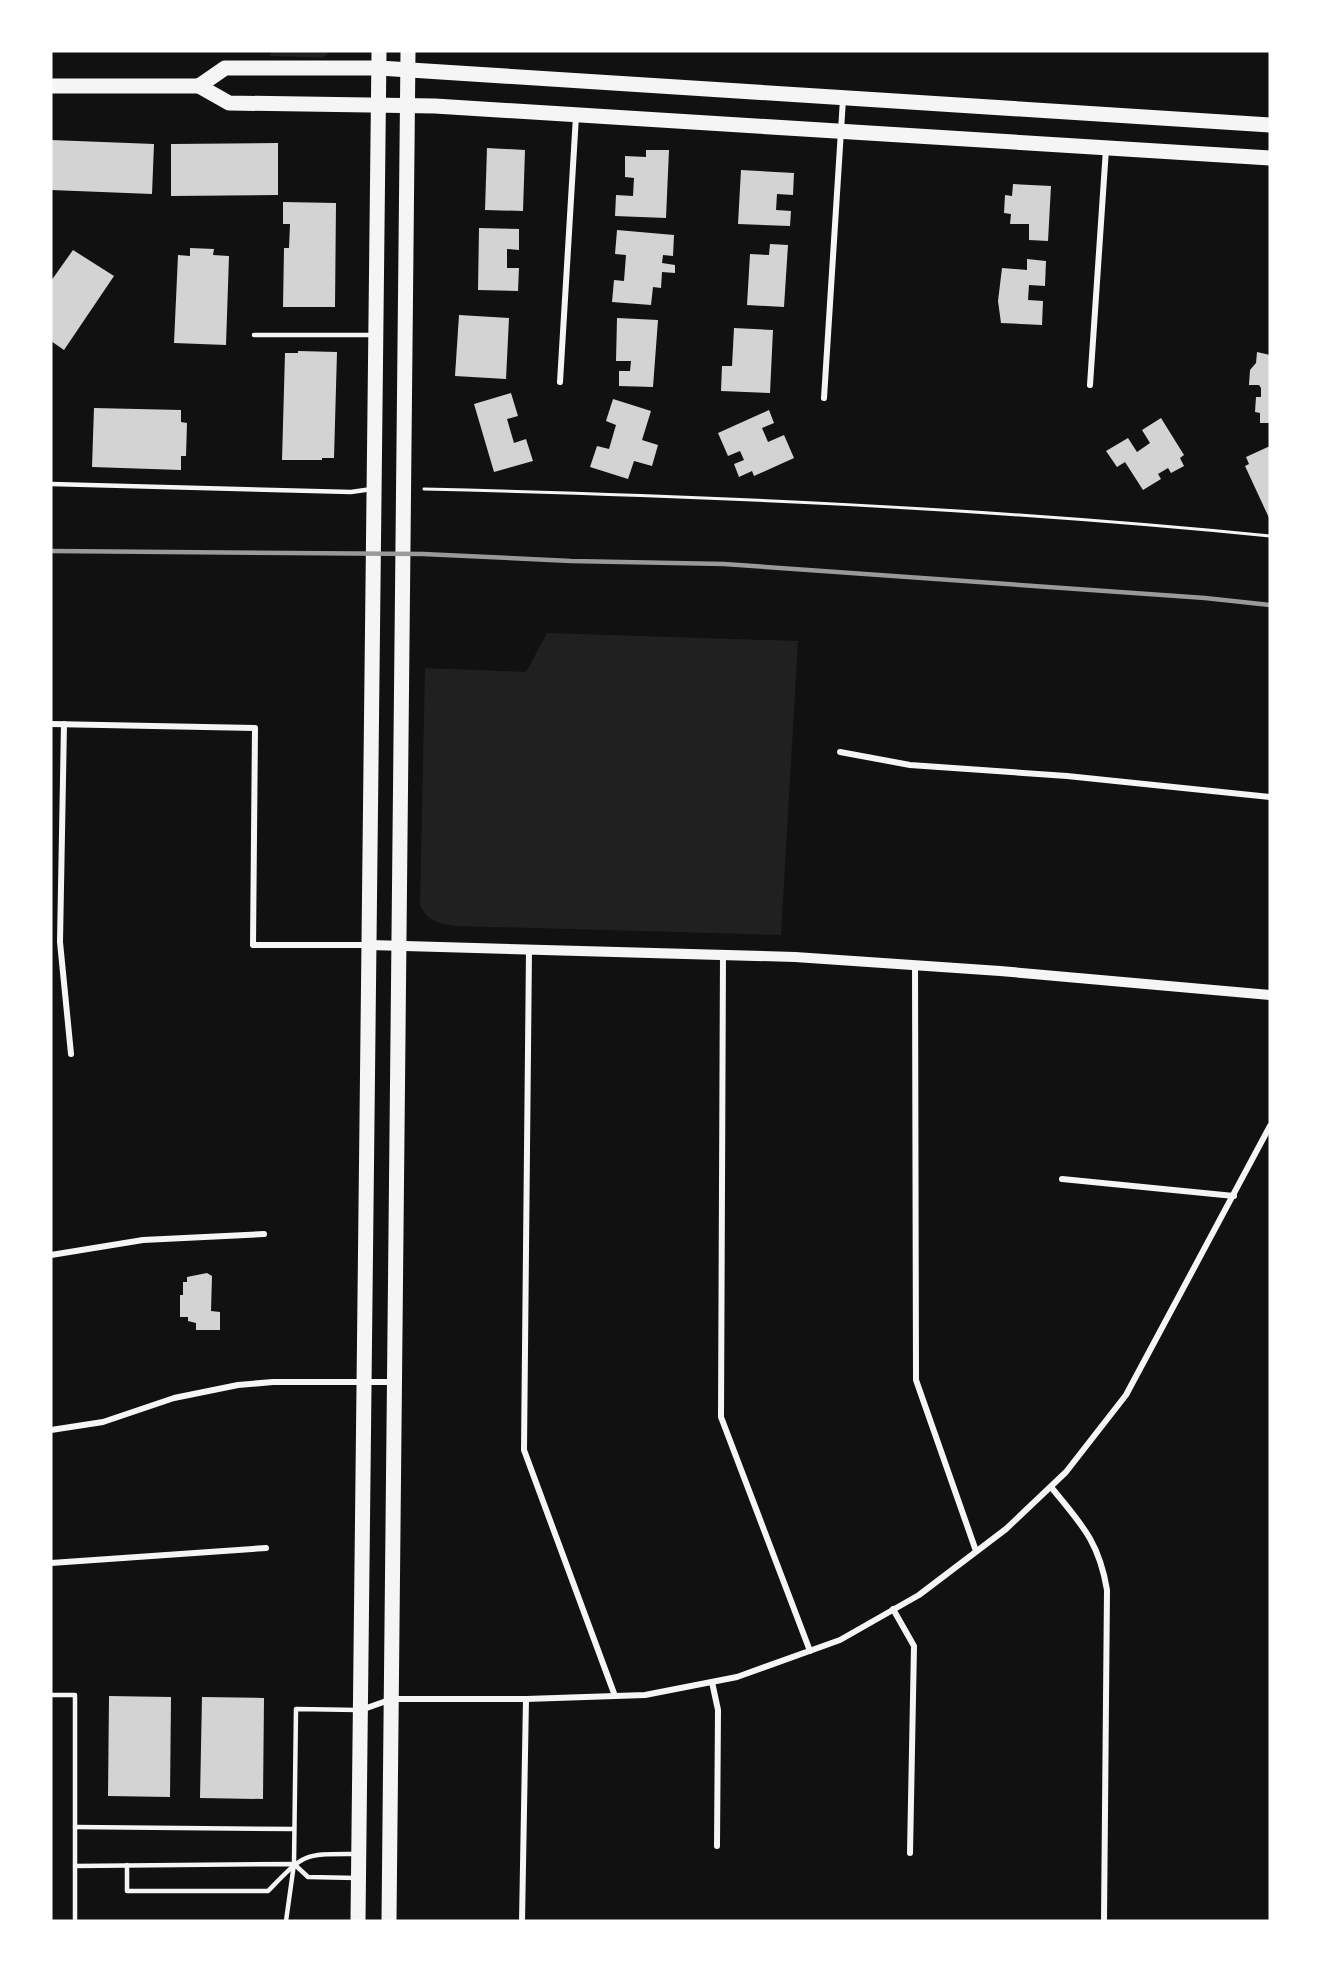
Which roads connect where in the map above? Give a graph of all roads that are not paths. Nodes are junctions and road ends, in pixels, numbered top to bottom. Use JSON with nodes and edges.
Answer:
{"nodes":[{"id":1,"x":379,"y":51,"type":"edge"},
{"id":2,"x":408,"y":51,"type":"edge"},
{"id":3,"x":385,"y":68,"type":"junction"},
{"id":4,"x":408,"y":69,"type":"junction"},
{"id":5,"x":51,"y":86,"type":"edge"},
{"id":6,"x":200,"y":86,"type":"junction"},
{"id":7,"x":843,"y":98,"type":"junction"},
{"id":8,"x":393,"y":104,"type":"junction"},
{"id":9,"x":576,"y":114,"type":"junction"},
{"id":10,"x":1270,"y":125,"type":"edge"},
{"id":11,"x":841,"y":131,"type":"junction"},
{"id":12,"x":1106,"y":147,"type":"junction"},
{"id":13,"x":1270,"y":158,"type":"edge"},
{"id":14,"x":254,"y":334,"type":"dead end"},
{"id":15,"x":377,"y":335,"type":"junction"},
{"id":16,"x":560,"y":382,"type":"dead end"},
{"id":17,"x":1090,"y":385,"type":"dead end"},
{"id":18,"x":824,"y":398,"type":"dead end"},
{"id":19,"x":51,"y":484,"type":"edge"},
{"id":20,"x":375,"y":489,"type":"junction"},
{"id":21,"x":51,"y":724,"type":"edge"},
{"id":22,"x":64,"y":724,"type":"junction"},
{"id":23,"x":840,"y":752,"type":"dead end"},
{"id":24,"x":1270,"y":797,"type":"edge"},
{"id":25,"x":370,"y":945,"type":"junction"},
{"id":26,"x":399,"y":946,"type":"junction"},
{"id":27,"x":529,"y":950,"type":"junction"},
{"id":28,"x":723,"y":954,"type":"junction"},
{"id":29,"x":915,"y":965,"type":"junction"},
{"id":30,"x":1270,"y":995,"type":"edge"},
{"id":31,"x":71,"y":1054,"type":"dead end"},
{"id":32,"x":1270,"y":1126,"type":"edge"},
{"id":33,"x":1062,"y":1179,"type":"dead end"},
{"id":34,"x":1234,"y":1196,"type":"junction"},
{"id":35,"x":264,"y":1234,"type":"dead end"},
{"id":36,"x":51,"y":1255,"type":"edge"},
{"id":37,"x":365,"y":1381,"type":"junction"},
{"id":38,"x":395,"y":1382,"type":"junction"},
{"id":39,"x":51,"y":1430,"type":"edge"},
{"id":40,"x":1051,"y":1487,"type":"junction"},
{"id":41,"x":267,"y":1548,"type":"dead end"},
{"id":42,"x":976,"y":1551,"type":"junction"},
{"id":43,"x":51,"y":1563,"type":"edge"},
{"id":44,"x":893,"y":1609,"type":"junction"},
{"id":45,"x":810,"y":1651,"type":"junction"},
{"id":46,"x":712,"y":1682,"type":"junction"},
{"id":47,"x":51,"y":1695,"type":"edge"},
{"id":48,"x":615,"y":1696,"type":"junction"},
{"id":49,"x":392,"y":1699,"type":"junction"},
{"id":50,"x":526,"y":1699,"type":"junction"},
{"id":51,"x":360,"y":1710,"type":"junction"},
{"id":52,"x":75,"y":1827,"type":"junction"},
{"id":53,"x":294,"y":1829,"type":"junction"},
{"id":54,"x":717,"y":1846,"type":"dead end"},
{"id":55,"x":910,"y":1853,"type":"dead end"},
{"id":56,"x":360,"y":1854,"type":"junction"},
{"id":57,"x":294,"y":1864,"type":"junction"},
{"id":58,"x":127,"y":1865,"type":"junction"},
{"id":59,"x":75,"y":1866,"type":"junction"},
{"id":60,"x":360,"y":1878,"type":"junction"},
{"id":61,"x":75,"y":1921,"type":"edge"},
{"id":62,"x":286,"y":1921,"type":"edge"},
{"id":63,"x":358,"y":1921,"type":"edge"},
{"id":64,"x":389,"y":1921,"type":"edge"},
{"id":65,"x":522,"y":1921,"type":"edge"},
{"id":66,"x":1104,"y":1921,"type":"edge"}],
"edges":[{"from":1,"to":3,"type":"main road"},
{"from":2,"to":4,"type":"main road"},
{"from":3,"to":4,"type":"main road"},
{"from":3,"to":6,"type":"main road"},
{"from":3,"to":8,"type":"main road"},
{"from":4,"to":7,"type":"main road"},
{"from":4,"to":8,"type":"main road"},
{"from":5,"to":6,"type":"main road"},
{"from":6,"to":8,"type":"main road"},
{"from":7,"to":10,"type":"main road"},
{"from":7,"to":11,"type":"street"},
{"from":8,"to":9,"type":"main road"},
{"from":8,"to":15,"type":"main road"},
{"from":8,"to":26,"type":"main road"},
{"from":9,"to":11,"type":"main road"},
{"from":9,"to":16,"type":"street"},
{"from":11,"to":12,"type":"main road"},
{"from":11,"to":18,"type":"street"},
{"from":12,"to":13,"type":"main road"},
{"from":12,"to":17,"type":"street"},
{"from":14,"to":15,"type":"lane"},
{"from":15,"to":20,"type":"main road"},
{"from":19,"to":20,"type":"lane"},
{"from":20,"to":25,"type":"main road"},
{"from":21,"to":22,"type":"street"},
{"from":22,"to":25,"type":"street"},
{"from":22,"to":31,"type":"street"},
{"from":23,"to":24,"type":"street"},
{"from":25,"to":26,"type":"street"},
{"from":25,"to":37,"type":"main road"},
{"from":26,"to":27,"type":"street"},
{"from":26,"to":38,"type":"main road"},
{"from":27,"to":28,"type":"street"},
{"from":27,"to":48,"type":"street"},
{"from":28,"to":29,"type":"street"},
{"from":28,"to":45,"type":"street"},
{"from":29,"to":30,"type":"street"},
{"from":29,"to":42,"type":"street"},
{"from":32,"to":34,"type":"street"},
{"from":33,"to":34,"type":"street"},
{"from":34,"to":40,"type":"street"},
{"from":35,"to":36,"type":"street"},
{"from":37,"to":38,"type":"street"},
{"from":37,"to":39,"type":"street"},
{"from":37,"to":51,"type":"main road"},
{"from":38,"to":49,"type":"main road"},
{"from":40,"to":42,"type":"street"},
{"from":40,"to":66,"type":"street"},
{"from":41,"to":43,"type":"street"},
{"from":42,"to":44,"type":"street"},
{"from":44,"to":45,"type":"street"},
{"from":44,"to":55,"type":"street"},
{"from":45,"to":46,"type":"street"},
{"from":46,"to":48,"type":"street"},
{"from":46,"to":54,"type":"street"},
{"from":47,"to":52,"type":"lane"},
{"from":48,"to":50,"type":"street"},
{"from":49,"to":50,"type":"street"},
{"from":49,"to":51,"type":"street"},
{"from":49,"to":64,"type":"main road"},
{"from":50,"to":65,"type":"street"},
{"from":51,"to":53,"type":"lane"},
{"from":51,"to":56,"type":"main road"},
{"from":52,"to":53,"type":"lane"},
{"from":52,"to":59,"type":"lane"},
{"from":53,"to":57,"type":"lane"},
{"from":56,"to":57,"type":"lane"},
{"from":56,"to":60,"type":"main road"},
{"from":57,"to":58,"type":"lane"},
{"from":57,"to":58,"type":"lane"},
{"from":57,"to":60,"type":"lane"},
{"from":57,"to":62,"type":"lane"},
{"from":58,"to":59,"type":"lane"},
{"from":59,"to":61,"type":"lane"},
{"from":60,"to":63,"type":"main road"}]}
